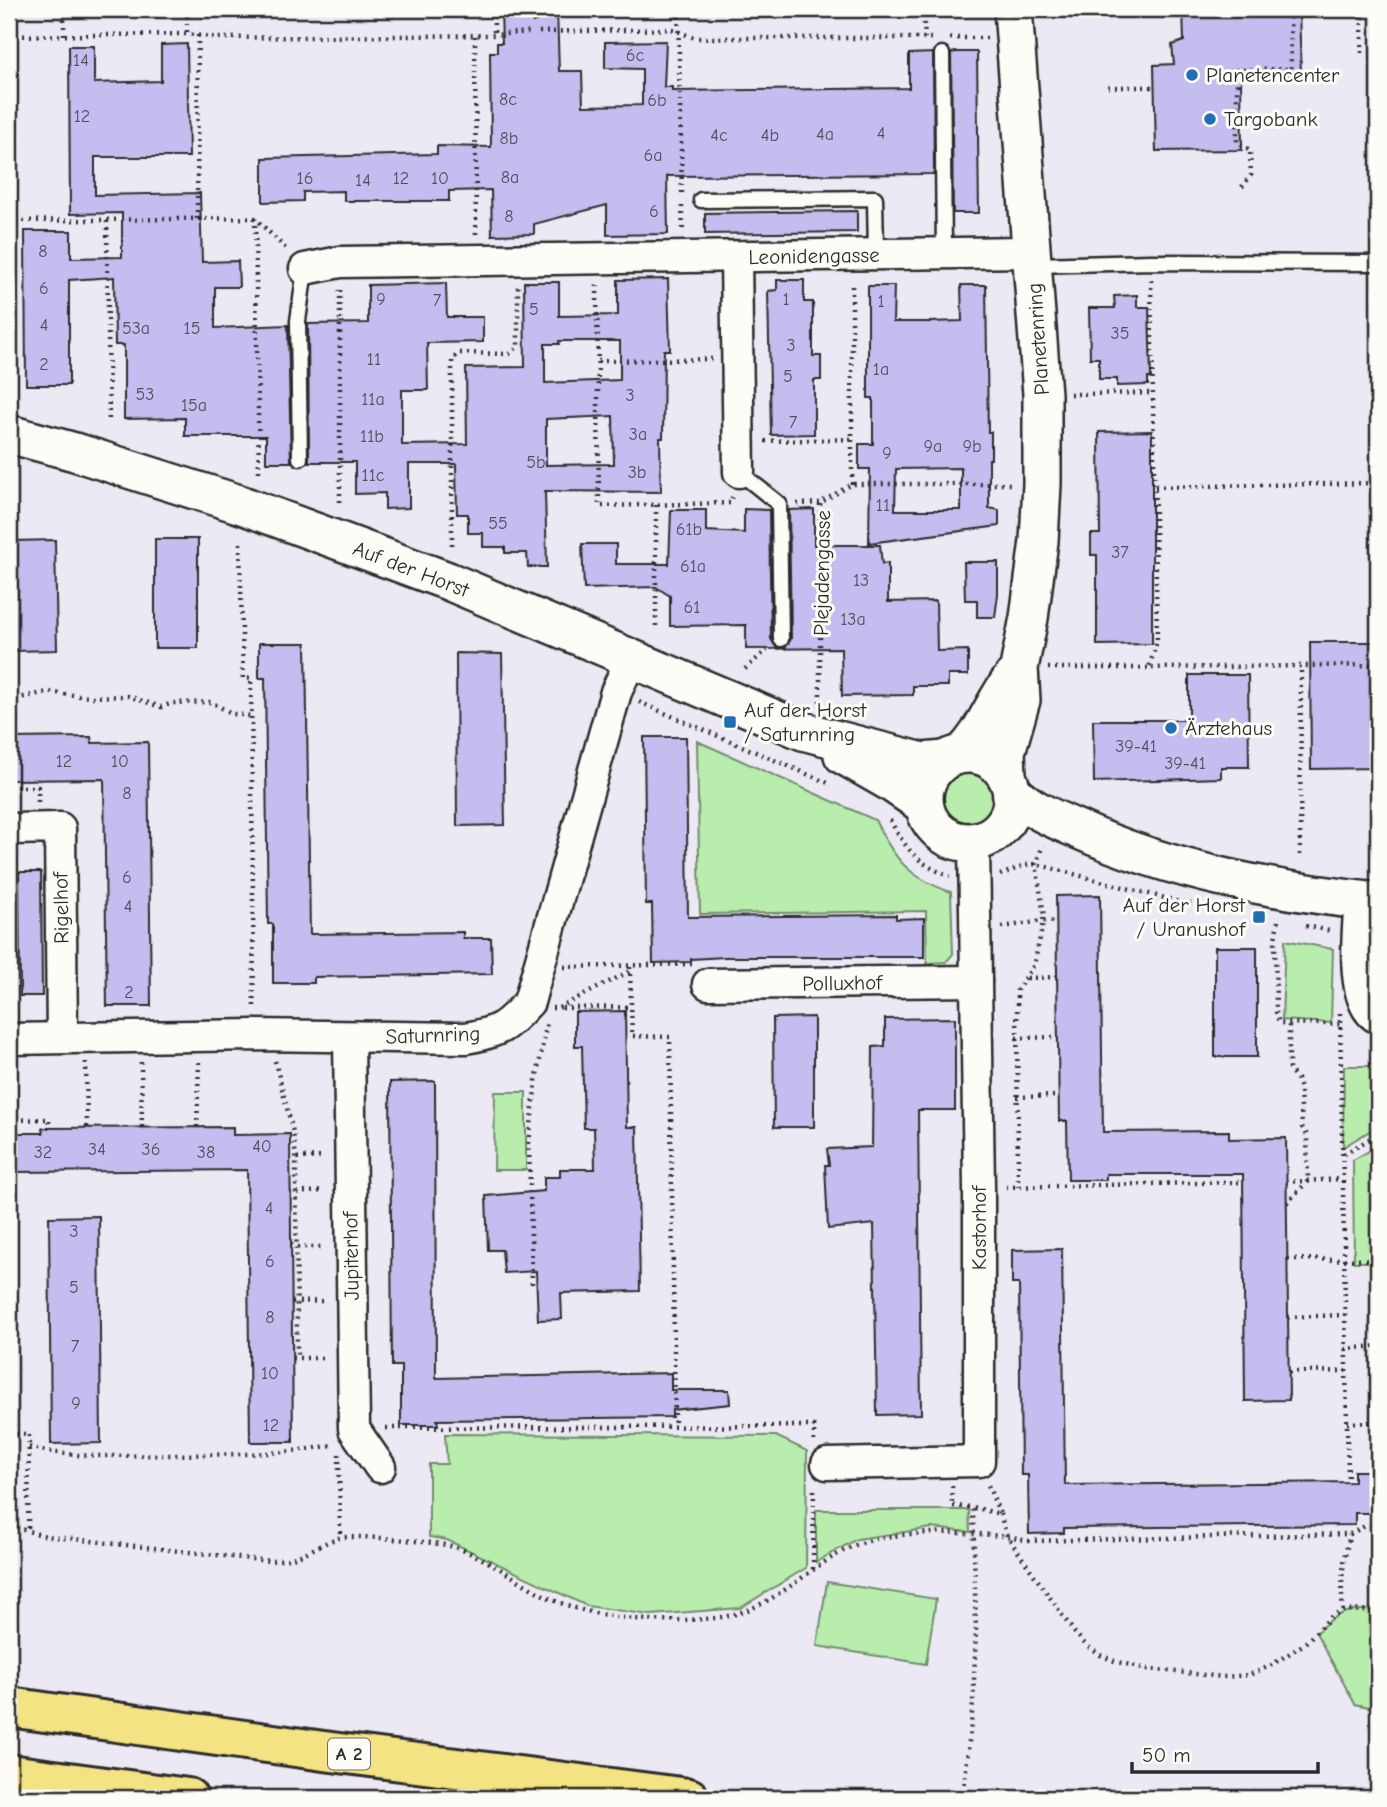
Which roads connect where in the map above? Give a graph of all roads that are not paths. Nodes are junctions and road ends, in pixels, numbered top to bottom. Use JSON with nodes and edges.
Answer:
{"nodes":[{"id":1,"x":1014,"y":23,"type":"edge"},
{"id":2,"x":942,"y":54,"type":"dead end"},
{"id":3,"x":701,"y":200,"type":"dead end"},
{"id":4,"x":944,"y":253,"type":"junction"},
{"id":5,"x":864,"y":255,"type":"junction"},
{"id":6,"x":736,"y":257,"type":"junction"},
{"id":7,"x":1032,"y":258,"type":"junction"},
{"id":8,"x":1378,"y":263,"type":"edge"},
{"id":9,"x":305,"y":269,"type":"joint"},
{"id":10,"x":9,"y":434,"type":"edge"},
{"id":11,"x":300,"y":458,"type":"dead end"},
{"id":12,"x":739,"y":472,"type":"joint"},
{"id":13,"x":781,"y":639,"type":"road end"},
{"id":14,"x":631,"y":659,"type":"junction"},
{"id":15,"x":1019,"y":668,"type":"junction"},
{"id":16,"x":811,"y":717,"type":"junction"},
{"id":17,"x":953,"y":757,"type":"junction"},
{"id":18,"x":1010,"y":783,"type":"junction"},
{"id":19,"x":924,"y":805,"type":"junction"},
{"id":20,"x":11,"y":829,"type":"dead end"},
{"id":21,"x":1118,"y":848,"type":"junction"},
{"id":22,"x":980,"y":853,"type":"junction"},
{"id":23,"x":1365,"y":913,"type":"edge"},
{"id":24,"x":976,"y":981,"type":"junction"},
{"id":25,"x":708,"y":984,"type":"road end"},
{"id":26,"x":1378,"y":1018,"type":"edge"},
{"id":27,"x":74,"y":1037,"type":"junction"},
{"id":28,"x":349,"y":1037,"type":"junction"},
{"id":29,"x":9,"y":1039,"type":"edge"},
{"id":30,"x":821,"y":1464,"type":"road end"},
{"id":31,"x":380,"y":1467,"type":"dead end"},
{"id":32,"x":9,"y":1707,"type":"edge"},
{"id":33,"x":9,"y":1774,"type":"edge"},
{"id":34,"x":188,"y":1798,"type":"edge"},
{"id":35,"x":689,"y":1798,"type":"edge"}],
"edges":[{"from":1,"to":7,"type":"street","name":"Planetenring"},
{"from":2,"to":4,"type":"lane"},
{"from":3,"to":5,"type":"lane"},
{"from":4,"to":5,"type":"street","name":"Leonidengasse"},
{"from":4,"to":7,"type":"street","name":"Leonidengasse"},
{"from":5,"to":6,"type":"street","name":"Leonidengasse"},
{"from":6,"to":9,"type":"street","name":"Leonidengasse"},
{"from":6,"to":12,"type":"street"},
{"from":7,"to":8,"type":"lane"},
{"from":7,"to":15,"type":"street","name":"Planetenring"},
{"from":9,"to":11,"type":"lane"},
{"from":10,"to":14,"type":"street","name":"Auf der Horst"},
{"from":12,"to":13,"type":"lane"},
{"from":14,"to":16,"type":"street","name":"Auf der Horst"},
{"from":14,"to":28,"type":"street","name":"Saturnring"},
{"from":15,"to":17,"type":"street","name":"Planetenring"},
{"from":15,"to":18,"type":"street","name":"Planetenring"},
{"from":16,"to":17,"type":"street","name":"Auf der Horst"},
{"from":16,"to":19,"type":"street","name":"Auf der Horst"},
{"from":17,"to":18,"type":"street"},
{"from":17,"to":19,"type":"street"},
{"from":18,"to":21,"type":"street"},
{"from":18,"to":22,"type":"street"},
{"from":19,"to":22,"type":"street"},
{"from":20,"to":27,"type":"street","name":"Rigelhof"},
{"from":21,"to":22,"type":"street"},
{"from":21,"to":23,"type":"street"},
{"from":22,"to":24,"type":"street","name":"Kastorhof"},
{"from":23,"to":26,"type":"street"},
{"from":24,"to":25,"type":"street","name":"Polluxhof"},
{"from":24,"to":30,"type":"street","name":"Kastorhof"},
{"from":27,"to":28,"type":"street","name":"Saturnring"},
{"from":27,"to":29,"type":"street","name":"Saturnring"},
{"from":28,"to":31,"type":"street","name":"Jupiterhof"},
{"from":32,"to":35,"type":"highway","number":"A 2"},
{"from":33,"to":34,"type":"highway"}]}
